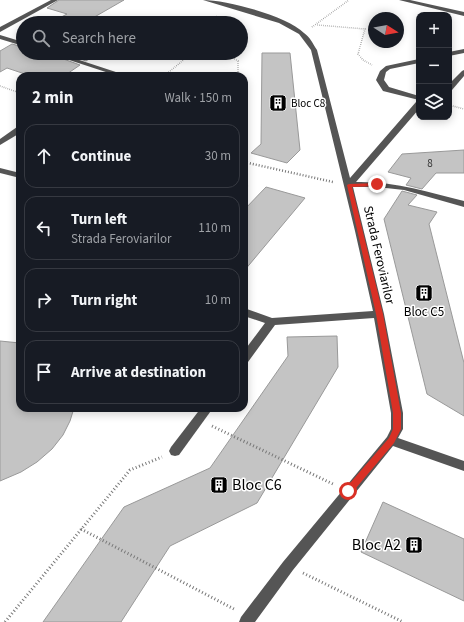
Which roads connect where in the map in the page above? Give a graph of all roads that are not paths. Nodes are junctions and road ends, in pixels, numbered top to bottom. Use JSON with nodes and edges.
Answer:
{"nodes":[{"id":1,"x":55,"y":0,"type":"edge"},
{"id":2,"x":206,"y":0,"type":"edge"},
{"id":3,"x":233,"y":0,"type":"edge"},
{"id":4,"x":402,"y":0,"type":"edge"},
{"id":5,"x":225,"y":5,"type":"junction"},
{"id":6,"x":464,"y":14,"type":"edge"},
{"id":7,"x":26,"y":16,"type":"edge"},
{"id":8,"x":16,"y":21,"type":"edge"},
{"id":9,"x":0,"y":30,"type":"edge"},
{"id":10,"x":0,"y":37,"type":"edge"},
{"id":11,"x":16,"y":42,"type":"edge"},
{"id":12,"x":464,"y":51,"type":"edge"},
{"id":13,"x":452,"y":53,"type":"edge"},
{"id":14,"x":73,"y":60,"type":"edge"},
{"id":15,"x":416,"y":61,"type":"edge"},
{"id":16,"x":107,"y":71,"type":"joint"},
{"id":17,"x":110,"y":72,"type":"edge"},
{"id":18,"x":464,"y":72,"type":"edge"},
{"id":19,"x":452,"y":85,"type":"edge"},
{"id":20,"x":416,"y":97,"type":"edge"},
{"id":21,"x":416,"y":107,"type":"edge"},
{"id":22,"x":16,"y":133,"type":"edge"},
{"id":23,"x":0,"y":143,"type":"edge"},
{"id":24,"x":0,"y":170,"type":"edge"},
{"id":25,"x":16,"y":175,"type":"edge"},
{"id":26,"x":349,"y":185,"type":"junction"},
{"id":27,"x":464,"y":204,"type":"edge"},
{"id":28,"x":248,"y":313,"type":"edge"},
{"id":29,"x":379,"y":314,"type":"junction"},
{"id":30,"x":272,"y":322,"type":"junction"},
{"id":31,"x":248,"y":354,"type":"edge"},
{"id":32,"x":205,"y":412,"type":"edge"},
{"id":33,"x":391,"y":440,"type":"junction"},
{"id":34,"x":176,"y":451,"type":"road end"},
{"id":35,"x":464,"y":466,"type":"edge"},
{"id":36,"x":248,"y":620,"type":"edge"}],
"edges":[{"from":1,"to":7,"type":"street"},
{"from":2,"to":5,"type":"street","name":"Strada Feroviarilor"},
{"from":3,"to":5,"type":"street"},
{"from":4,"to":6,"type":"street"},
{"from":5,"to":26,"type":"street","name":"Strada Feroviarilor"},
{"from":8,"to":9,"type":"street"},
{"from":10,"to":11,"type":"street"},
{"from":12,"to":13,"type":"street"},
{"from":14,"to":16,"type":"street"},
{"from":15,"to":20,"type":"street"},
{"from":16,"to":17,"type":"street"},
{"from":18,"to":19,"type":"street"},
{"from":21,"to":26,"type":"street"},
{"from":22,"to":23,"type":"street"},
{"from":24,"to":25,"type":"street"},
{"from":26,"to":27,"type":"street"},
{"from":26,"to":29,"type":"street","name":"Strada Feroviarilor"},
{"from":28,"to":30,"type":"street"},
{"from":29,"to":30,"type":"street"},
{"from":29,"to":33,"type":"street","name":"Strada Feroviarilor"},
{"from":30,"to":31,"type":"street"},
{"from":32,"to":34,"type":"street"},
{"from":33,"to":35,"type":"street"},
{"from":33,"to":36,"type":"street"}]}
